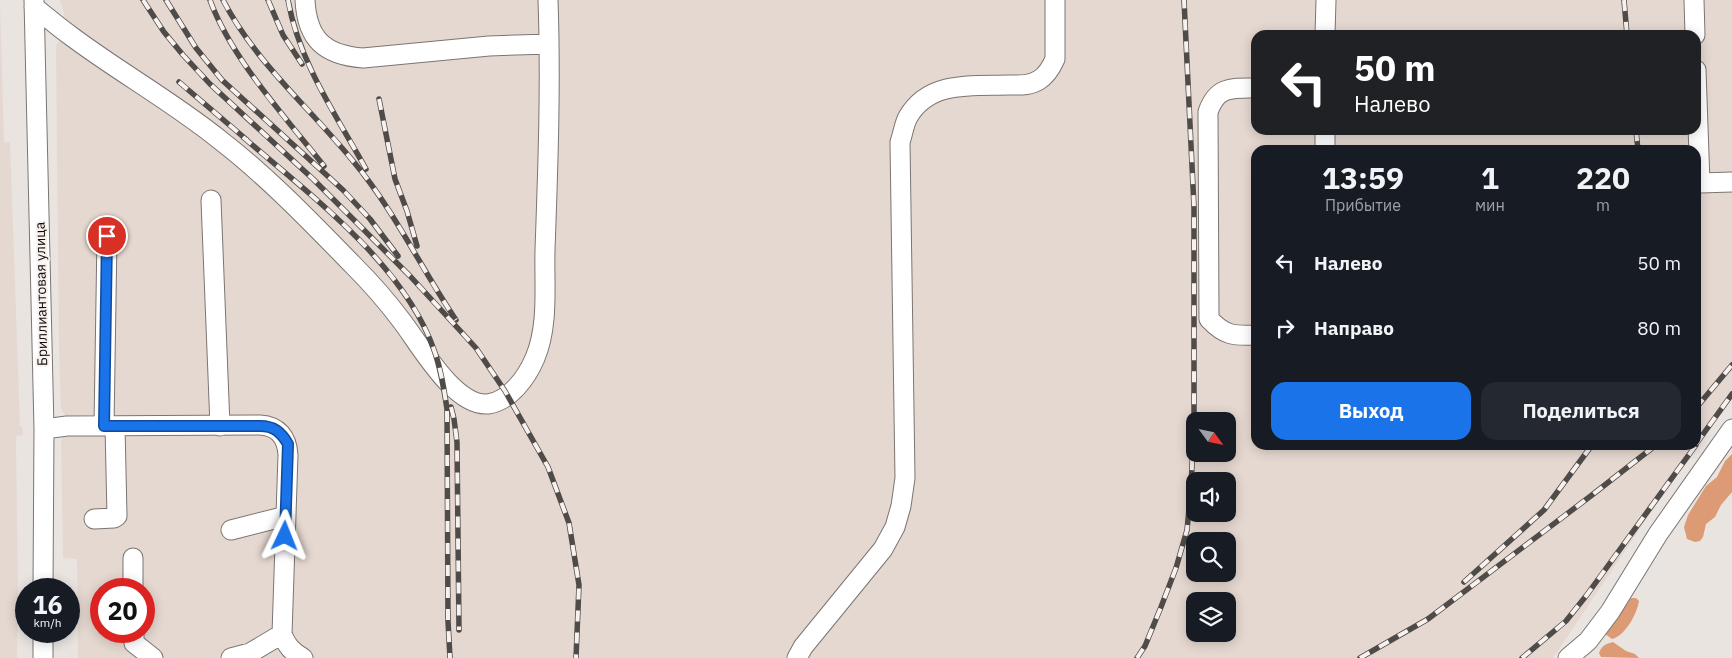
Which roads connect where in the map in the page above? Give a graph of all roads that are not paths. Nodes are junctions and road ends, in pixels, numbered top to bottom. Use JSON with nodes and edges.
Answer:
{"nodes":[{"id":1,"x":304,"y":0,"type":"edge"},
{"id":2,"x":548,"y":0,"type":"edge"},
{"id":3,"x":1055,"y":0,"type":"edge"},
{"id":4,"x":1326,"y":0,"type":"edge"},
{"id":5,"x":1694,"y":0,"type":"edge"},
{"id":6,"x":34,"y":3,"type":"edge"},
{"id":7,"x":1325,"y":30,"type":"edge"},
{"id":8,"x":1695,"y":30,"type":"edge"},
{"id":9,"x":549,"y":44,"type":"junction"},
{"id":10,"x":1251,"y":88,"type":"edge"},
{"id":11,"x":1732,"y":182,"type":"edge"},
{"id":12,"x":1701,"y":183,"type":"edge"},
{"id":13,"x":211,"y":200,"type":"dead end"},
{"id":14,"x":107,"y":236,"type":"dead end"},
{"id":15,"x":1251,"y":336,"type":"edge"},
{"id":16,"x":110,"y":426,"type":"junction"},
{"id":17,"x":220,"y":426,"type":"junction"},
{"id":18,"x":44,"y":429,"type":"junction"},
{"id":19,"x":1732,"y":429,"type":"edge"},
{"id":20,"x":286,"y":516,"type":"junction"},
{"id":21,"x":94,"y":518,"type":"dead end"},
{"id":22,"x":231,"y":530,"type":"dead end"},
{"id":23,"x":133,"y":558,"type":"dead end"},
{"id":24,"x":43,"y":578,"type":"edge"},
{"id":25,"x":133,"y":578,"type":"edge"},
{"id":26,"x":282,"y":634,"type":"junction"},
{"id":27,"x":43,"y":643,"type":"edge"},
{"id":28,"x":134,"y":643,"type":"edge"},
{"id":29,"x":43,"y":658,"type":"edge"},
{"id":30,"x":154,"y":658,"type":"edge"},
{"id":31,"x":232,"y":658,"type":"edge"},
{"id":32,"x":303,"y":658,"type":"edge"},
{"id":33,"x":797,"y":658,"type":"edge"},
{"id":34,"x":1568,"y":658,"type":"edge"}],
"edges":[{"from":1,"to":9,"type":"street"},
{"from":2,"to":9,"type":"street"},
{"from":3,"to":33,"type":"street"},
{"from":4,"to":7,"type":"street"},
{"from":5,"to":8,"type":"street"},
{"from":6,"to":9,"type":"street"},
{"from":6,"to":18,"type":"street","name":"Бриллиантовая улица"},
{"from":10,"to":15,"type":"street"},
{"from":11,"to":12,"type":"street"},
{"from":13,"to":17,"type":"street"},
{"from":14,"to":16,"type":"street"},
{"from":16,"to":17,"type":"street"},
{"from":16,"to":18,"type":"street"},
{"from":16,"to":21,"type":"street"},
{"from":17,"to":20,"type":"street"},
{"from":18,"to":24,"type":"street","name":"Бриллиантовая улица"},
{"from":19,"to":34,"type":"street"},
{"from":20,"to":22,"type":"street"},
{"from":20,"to":26,"type":"street"},
{"from":23,"to":25,"type":"street"},
{"from":26,"to":31,"type":"street"},
{"from":26,"to":32,"type":"street"},
{"from":27,"to":29,"type":"street"},
{"from":28,"to":30,"type":"street"}]}
